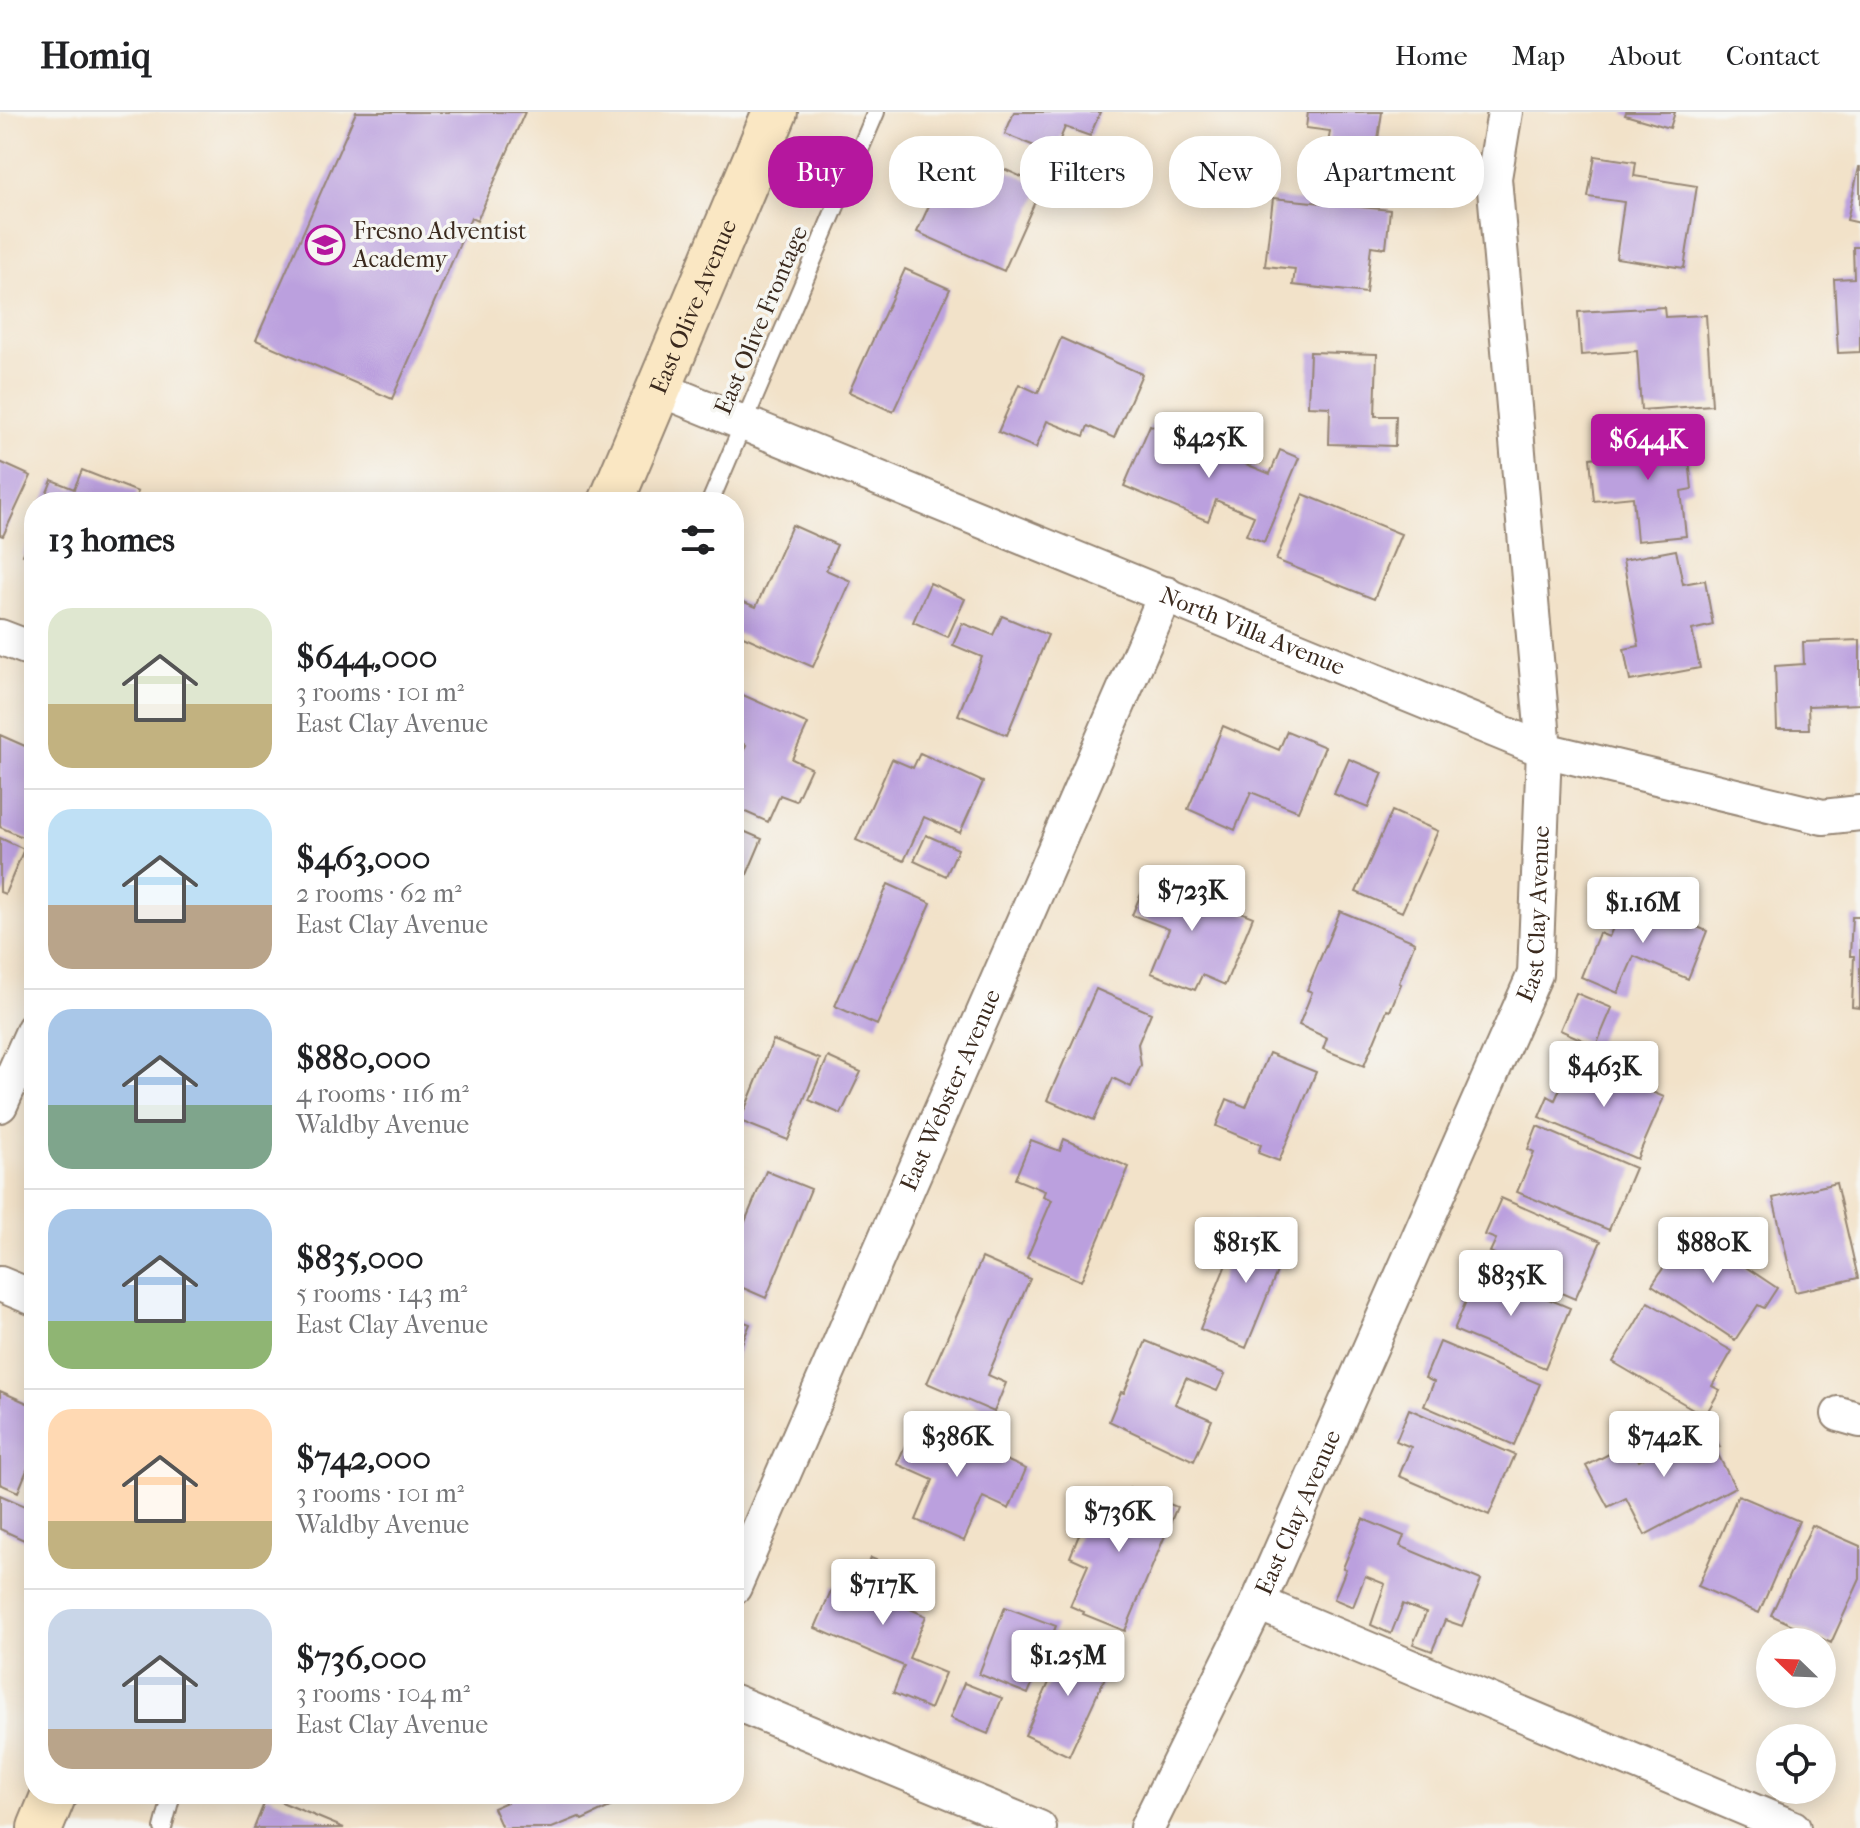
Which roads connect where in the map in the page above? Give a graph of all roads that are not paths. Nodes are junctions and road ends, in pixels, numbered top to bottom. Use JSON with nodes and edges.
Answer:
{"nodes":[{"id":1,"x":775,"y":112,"type":"edge"},
{"id":2,"x":876,"y":112,"type":"edge"},
{"id":3,"x":1505,"y":112,"type":"edge"},
{"id":4,"x":660,"y":389,"type":"junction"},
{"id":5,"x":744,"y":423,"type":"junction"},
{"id":6,"x":615,"y":492,"type":"edge"},
{"id":7,"x":714,"y":492,"type":"edge"},
{"id":8,"x":1166,"y":594,"type":"junction"},
{"id":9,"x":0,"y":637,"type":"edge"},
{"id":10,"x":24,"y":646,"type":"edge"},
{"id":11,"x":1544,"y":750,"type":"junction"},
{"id":12,"x":1860,"y":813,"type":"edge"},
{"id":13,"x":24,"y":1051,"type":"edge"},
{"id":14,"x":0,"y":1105,"type":"edge"},
{"id":15,"x":0,"y":1284,"type":"edge"},
{"id":16,"x":24,"y":1294,"type":"edge"},
{"id":17,"x":744,"y":1564,"type":"edge"},
{"id":18,"x":1258,"y":1603,"type":"junction"},
{"id":19,"x":744,"y":1706,"type":"edge"},
{"id":20,"x":50,"y":1804,"type":"edge"},
{"id":21,"x":170,"y":1804,"type":"edge"},
{"id":22,"x":167,"y":1827,"type":"edge"},
{"id":23,"x":40,"y":1828,"type":"edge"},
{"id":24,"x":1039,"y":1828,"type":"edge"},
{"id":25,"x":1147,"y":1828,"type":"edge"},
{"id":26,"x":1793,"y":1828,"type":"edge"}],
"edges":[{"from":1,"to":4,"type":"main road","name":"East Olive Avenue"},
{"from":2,"to":5,"type":"lane","name":"East Olive Frontage"},
{"from":3,"to":11,"type":"street","name":"East Clay Avenue"},
{"from":4,"to":5,"type":"street","name":"North Villa Avenue"},
{"from":4,"to":6,"type":"main road","name":"East Olive Avenue"},
{"from":5,"to":7,"type":"lane","name":"East Olive Frontage"},
{"from":5,"to":8,"type":"street","name":"North Villa Avenue"},
{"from":8,"to":11,"type":"street","name":"North Villa Avenue"},
{"from":8,"to":17,"type":"street","name":"East Webster Avenue"},
{"from":9,"to":10,"type":"street"},
{"from":11,"to":12,"type":"street","name":"North Villa Avenue"},
{"from":11,"to":18,"type":"street","name":"East Clay Avenue"},
{"from":13,"to":14,"type":"street"},
{"from":15,"to":16,"type":"street"},
{"from":18,"to":25,"type":"street","name":"East Clay Avenue"},
{"from":18,"to":26,"type":"street"},
{"from":19,"to":24,"type":"street"},
{"from":20,"to":23,"type":"main road"},
{"from":21,"to":22,"type":"lane"}]}
